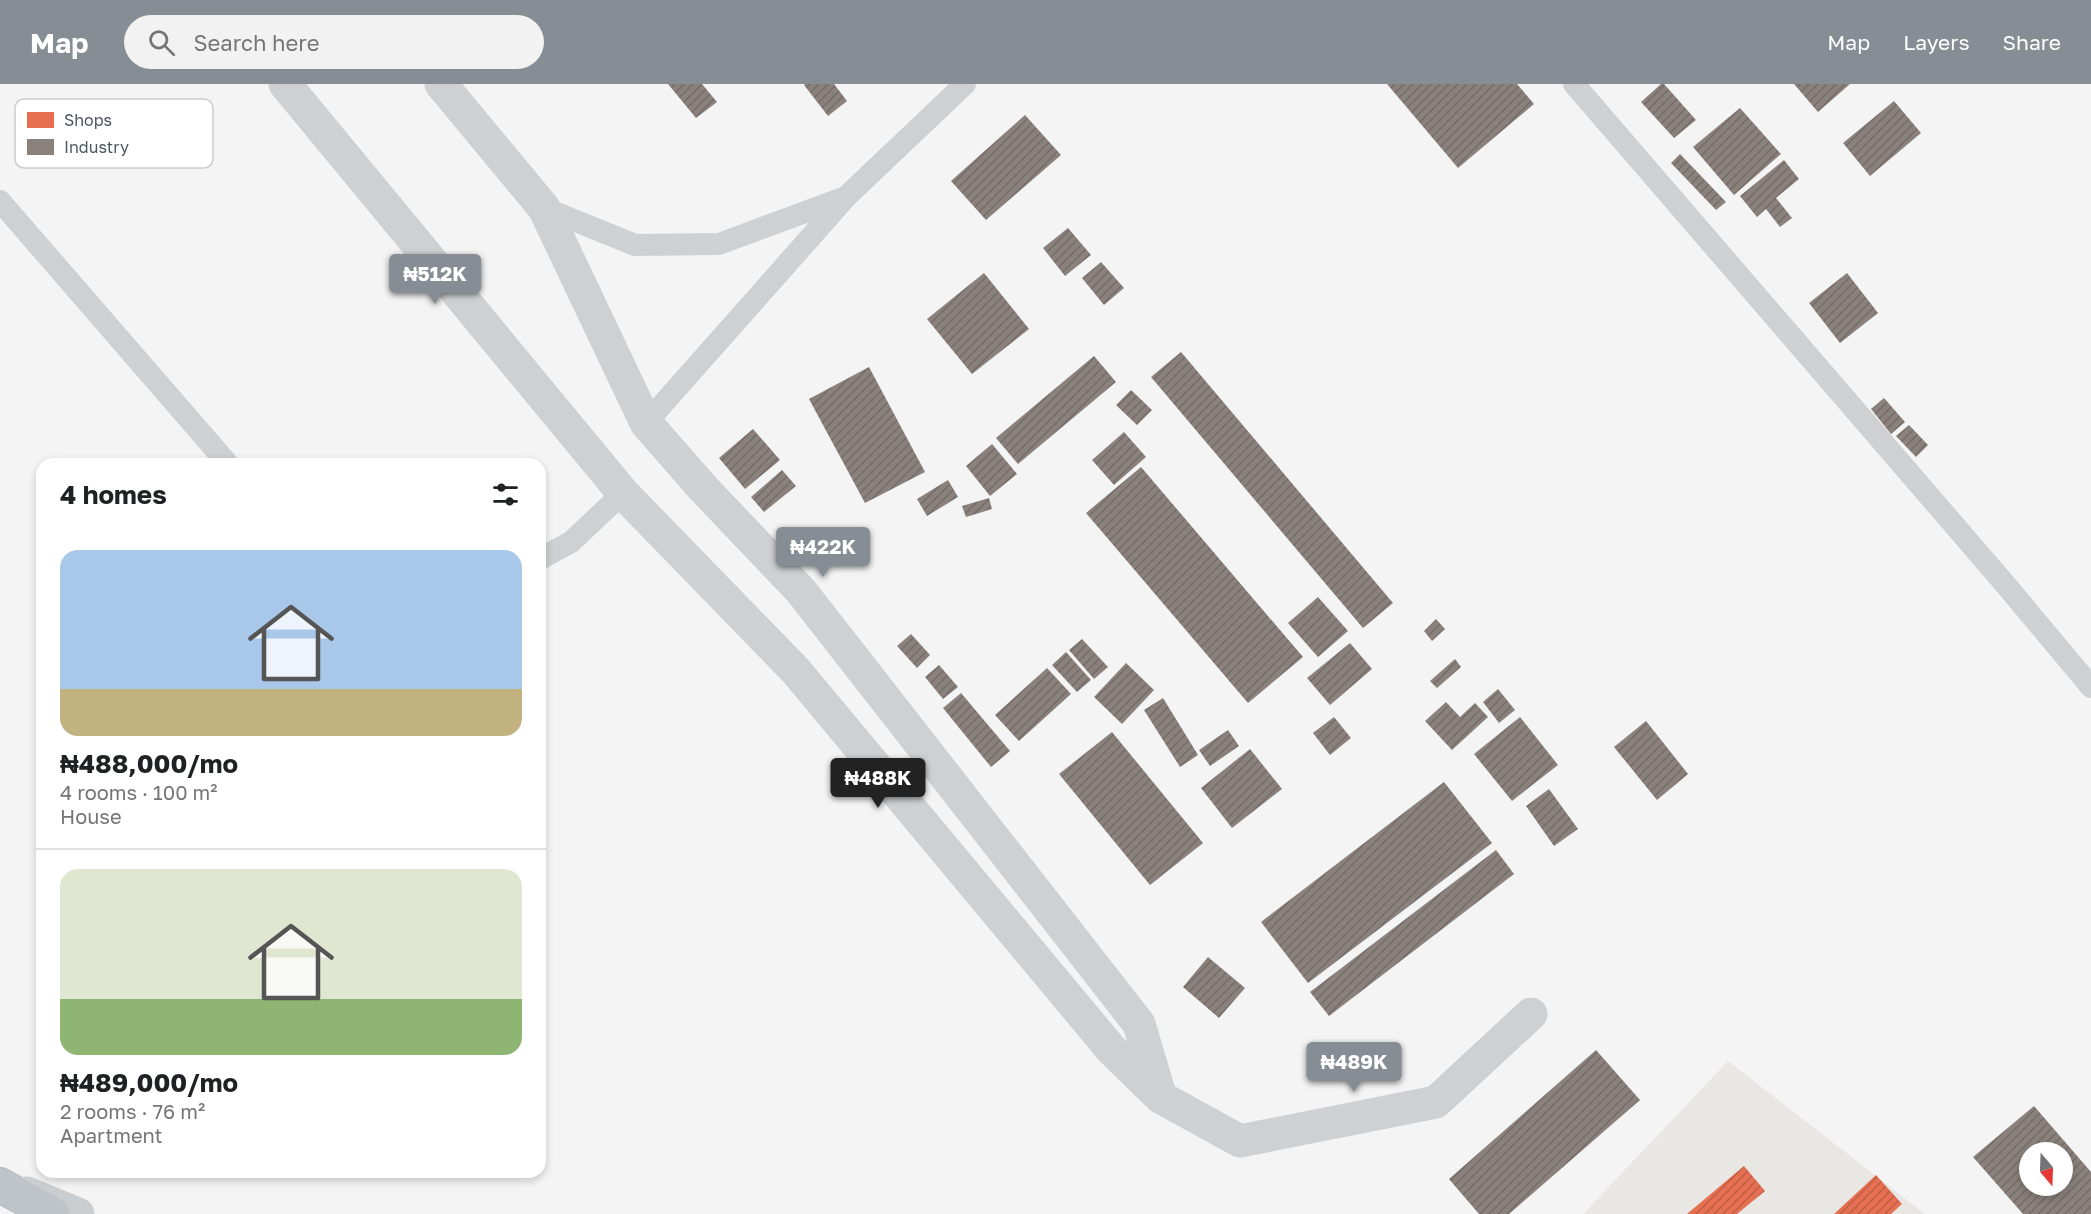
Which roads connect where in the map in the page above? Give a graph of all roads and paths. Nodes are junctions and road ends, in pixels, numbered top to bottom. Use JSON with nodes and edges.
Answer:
{"nodes":[{"id":1,"x":285,"y":84,"type":"edge"},
{"id":2,"x":441,"y":84,"type":"edge"},
{"id":3,"x":965,"y":84,"type":"edge"},
{"id":4,"x":1574,"y":84,"type":"edge"},
{"id":5,"x":847,"y":196,"type":"junction"},
{"id":6,"x":0,"y":201,"type":"edge"},
{"id":7,"x":544,"y":208,"type":"junction"},
{"id":8,"x":646,"y":423,"type":"junction"},
{"id":9,"x":223,"y":458,"type":"edge"},
{"id":10,"x":623,"y":493,"type":"junction"},
{"id":11,"x":546,"y":556,"type":"edge"},
{"id":12,"x":2091,"y":687,"type":"edge"},
{"id":13,"x":1531,"y":1014,"type":"dead end"},
{"id":14,"x":1160,"y":1097,"type":"junction"},
{"id":15,"x":0,"y":1183,"type":"edge"},
{"id":16,"x":54,"y":1214,"type":"edge"},
{"id":17,"x":78,"y":1214,"type":"edge"}],
"edges":[{"from":1,"to":10,"type":"street"},
{"from":2,"to":7,"type":"street"},
{"from":3,"to":5,"type":"lane"},
{"from":4,"to":12,"type":"lane"},
{"from":5,"to":7,"type":"lane"},
{"from":5,"to":8,"type":"lane"},
{"from":6,"to":9,"type":"lane"},
{"from":7,"to":8,"type":"street"},
{"from":8,"to":14,"type":"street"},
{"from":10,"to":11,"type":"lane"},
{"from":10,"to":14,"type":"street"},
{"from":13,"to":14,"type":"street"},
{"from":15,"to":16,"type":"highway"},
{"from":15,"to":17,"type":"main road"}]}
